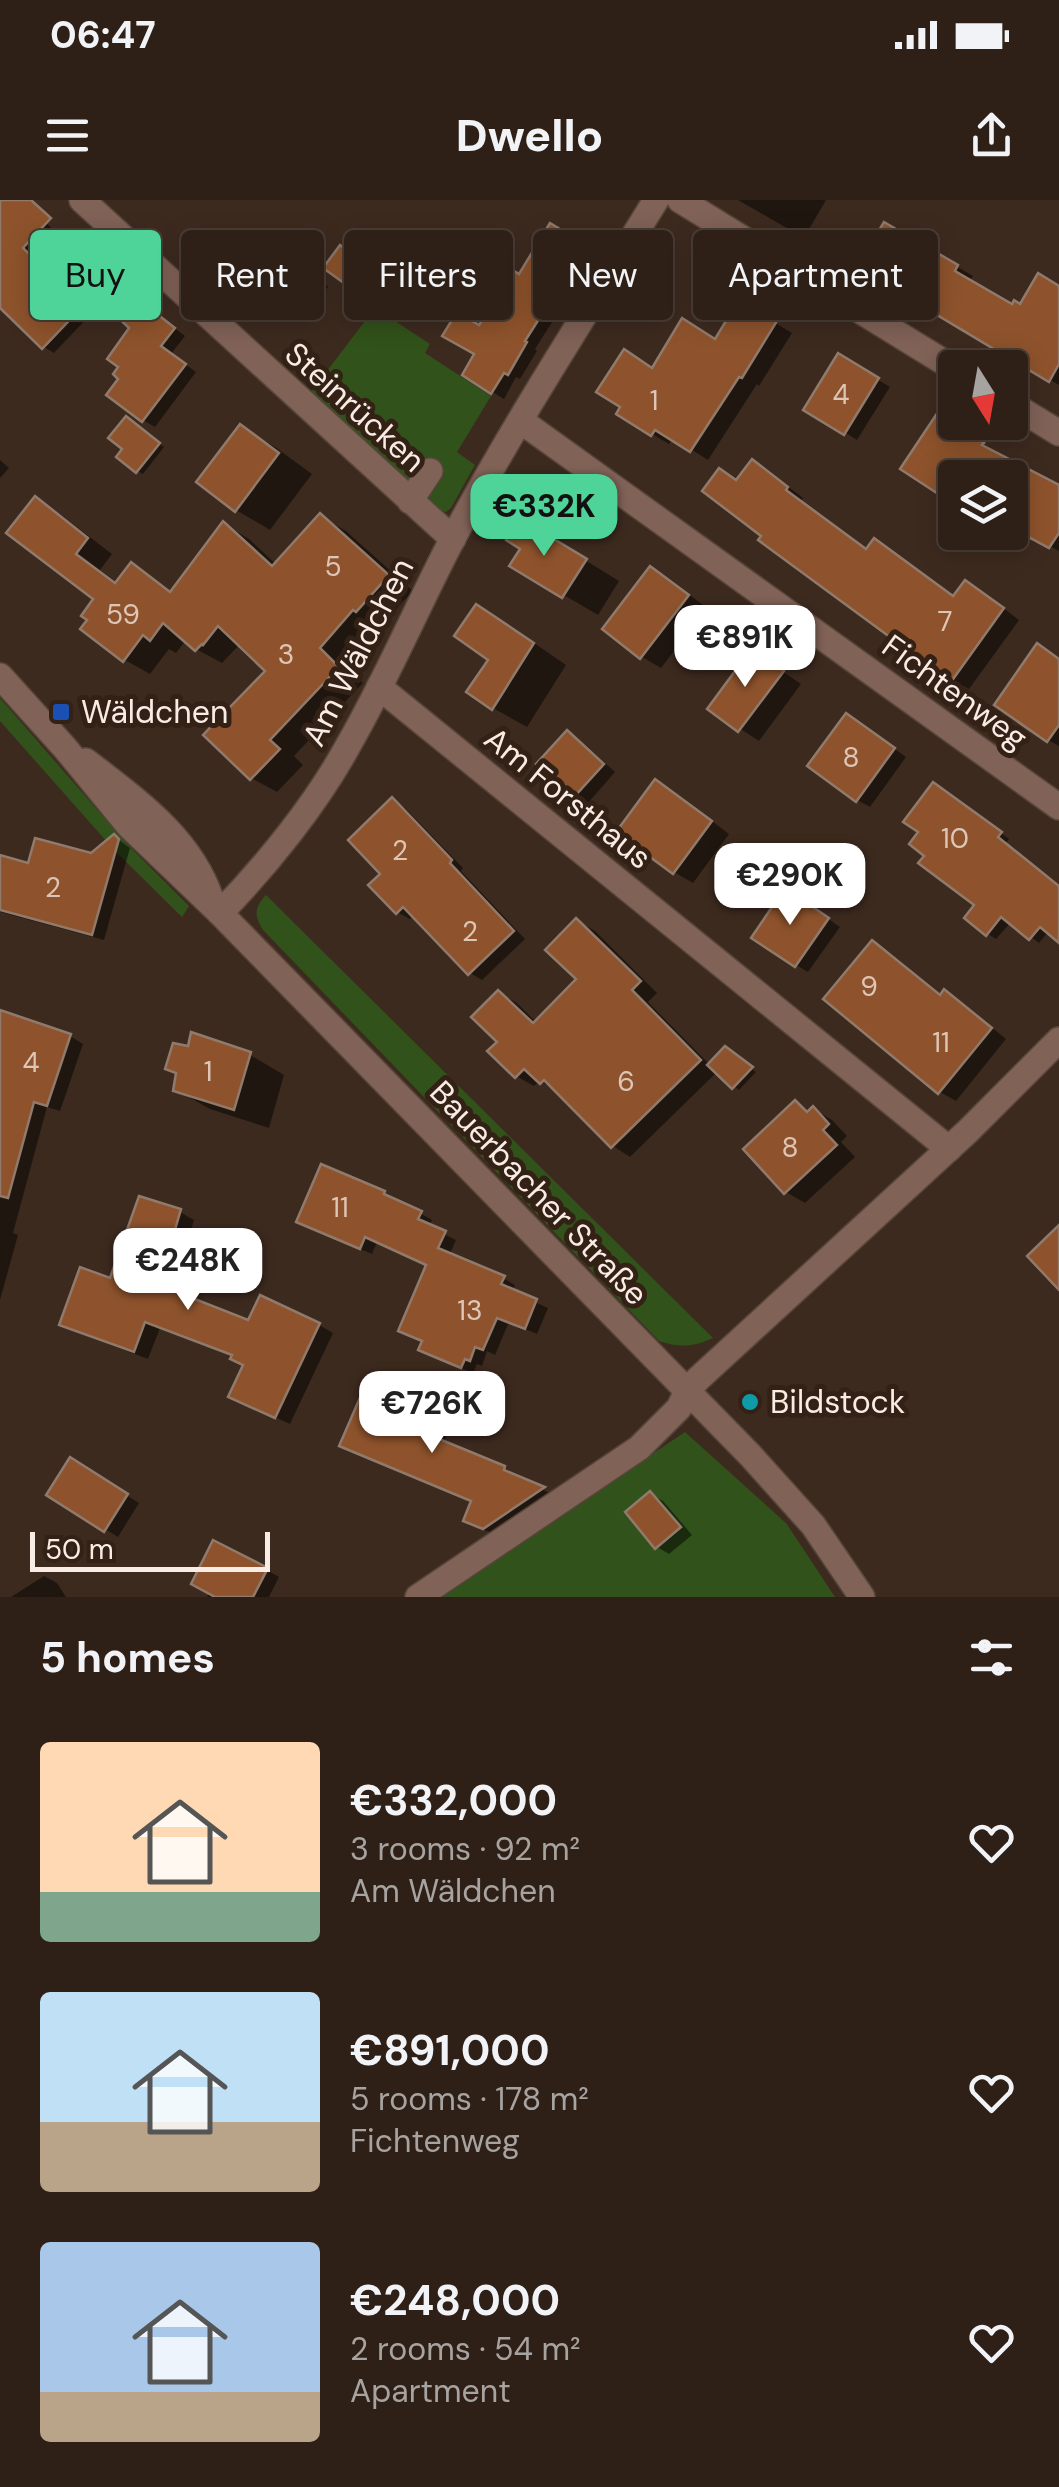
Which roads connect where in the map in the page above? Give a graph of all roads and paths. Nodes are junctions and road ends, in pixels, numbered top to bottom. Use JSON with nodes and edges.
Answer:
{"nodes":[{"id":1,"x":82,"y":200,"type":"edge"},
{"id":2,"x":656,"y":200,"type":"edge"},
{"id":3,"x":680,"y":200,"type":"edge"},
{"id":4,"x":938,"y":359,"type":"edge"},
{"id":5,"x":1028,"y":414,"type":"edge"},
{"id":6,"x":520,"y":421,"type":"junction"},
{"id":7,"x":1059,"y":433,"type":"edge"},
{"id":8,"x":430,"y":470,"type":"dead end"},
{"id":9,"x":410,"y":501,"type":"junction"},
{"id":10,"x":453,"y":539,"type":"junction"},
{"id":11,"x":0,"y":676,"type":"edge"},
{"id":12,"x":379,"y":687,"type":"junction"},
{"id":13,"x":1059,"y":807,"type":"edge"},
{"id":14,"x":218,"y":912,"type":"junction"},
{"id":15,"x":1059,"y":1040,"type":"edge"},
{"id":16,"x":949,"y":1149,"type":"junction"},
{"id":17,"x":687,"y":1391,"type":"junction"},
{"id":18,"x":418,"y":1597,"type":"edge"},
{"id":19,"x":862,"y":1597,"type":"edge"}],
"edges":[{"from":1,"to":9,"type":"street","name":"Steinrücken"},
{"from":2,"to":6,"type":"street","name":"Am Wäldchen"},
{"from":3,"to":4,"type":"street"},
{"from":5,"to":7,"type":"street"},
{"from":6,"to":10,"type":"street","name":"Am Wäldchen"},
{"from":6,"to":13,"type":"street","name":"Fichtenweg"},
{"from":8,"to":9,"type":"street"},
{"from":9,"to":10,"type":"street","name":"Steinrücken"},
{"from":10,"to":12,"type":"street","name":"Am Wäldchen"},
{"from":11,"to":14,"type":"street","name":"Bauerbacher Straße"},
{"from":12,"to":14,"type":"street","name":"Am Wäldchen"},
{"from":12,"to":16,"type":"street","name":"Am Forsthaus"},
{"from":14,"to":17,"type":"street","name":"Bauerbacher Straße"},
{"from":15,"to":16,"type":"street"},
{"from":16,"to":17,"type":"street"},
{"from":17,"to":18,"type":"street"},
{"from":17,"to":19,"type":"street","name":"Bauerbacher Straße"}]}
